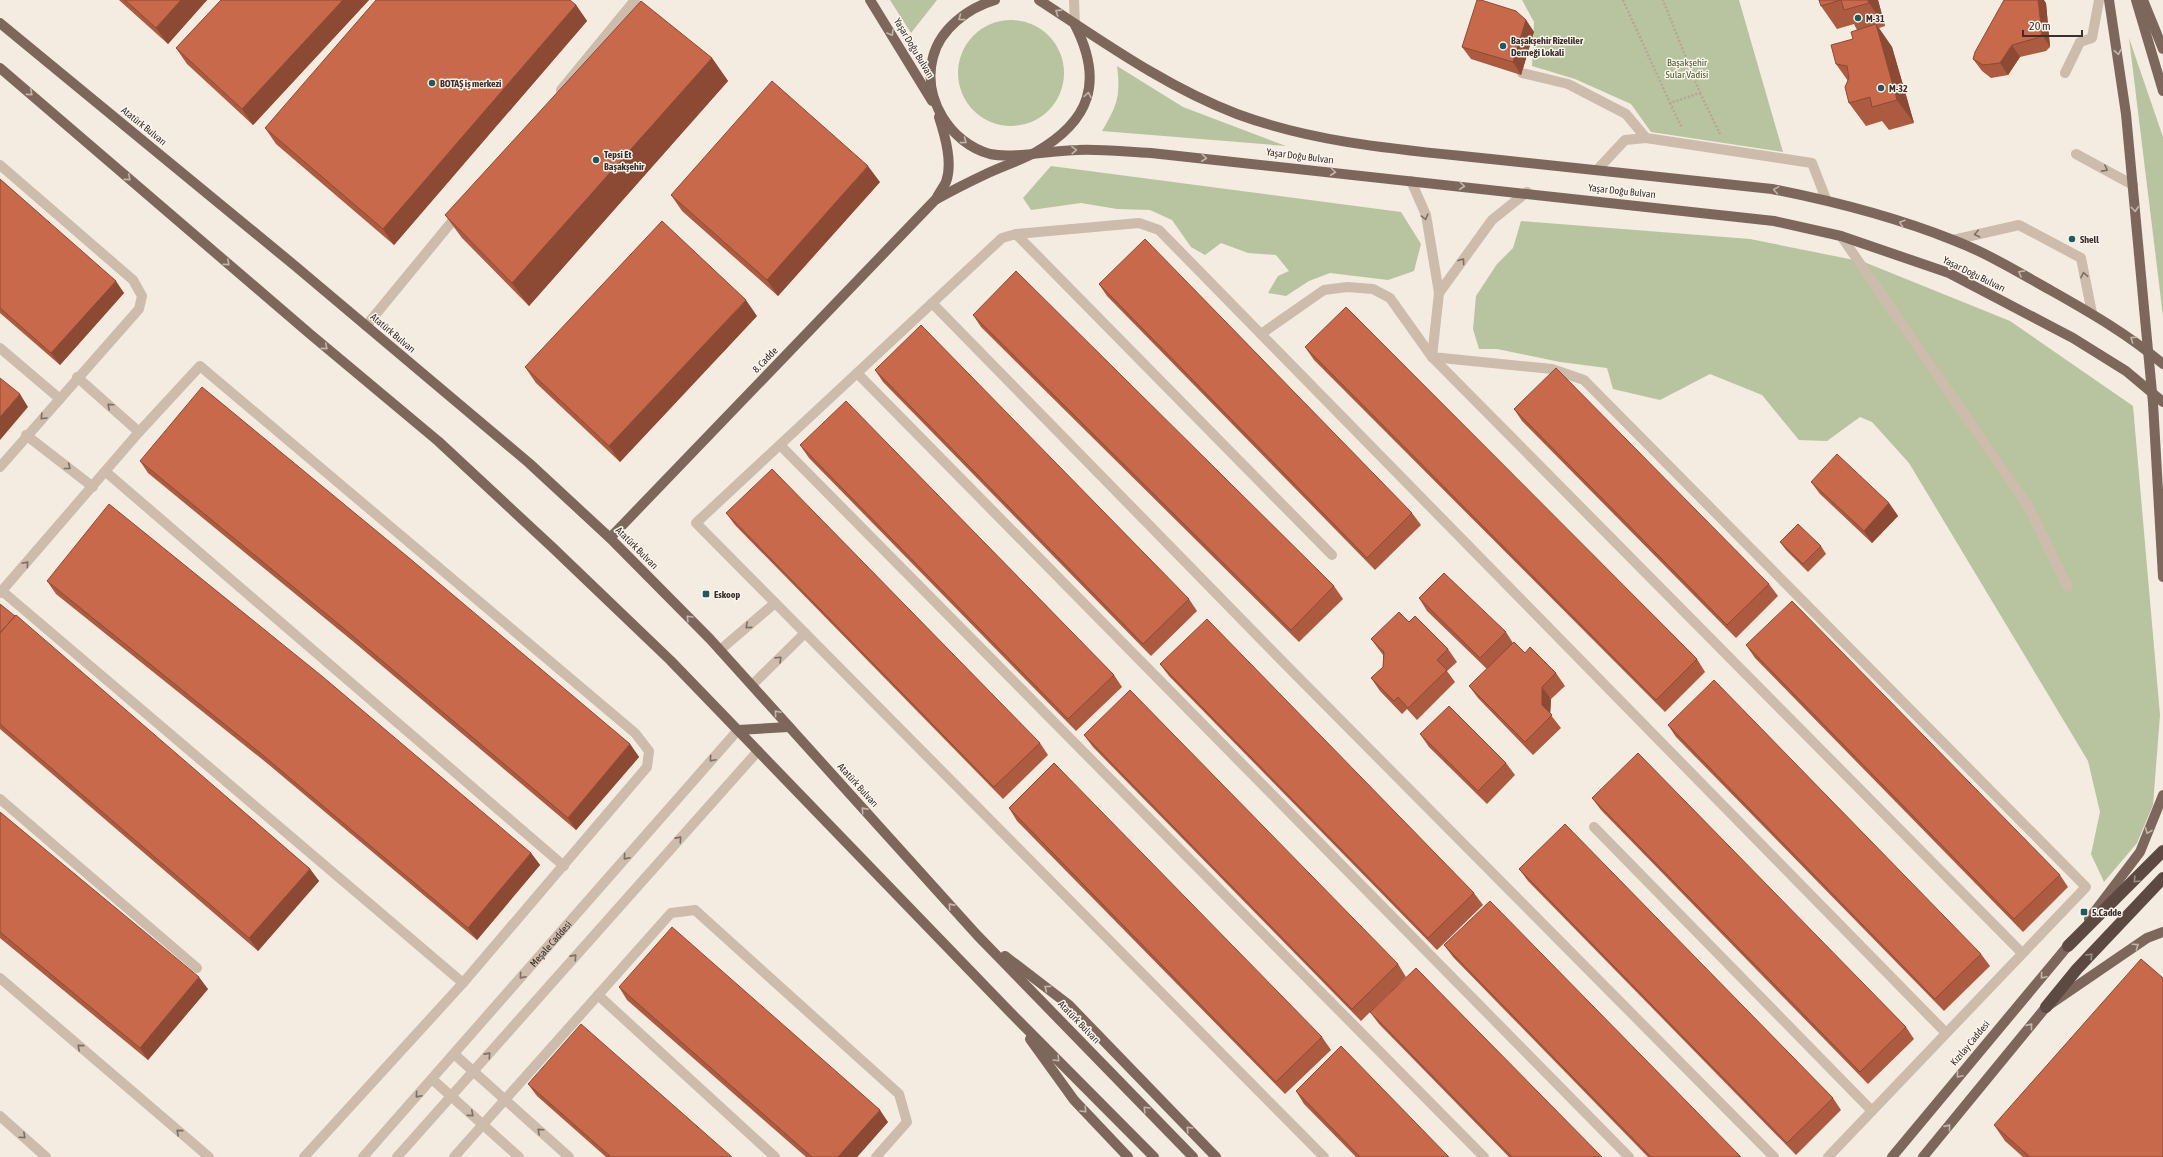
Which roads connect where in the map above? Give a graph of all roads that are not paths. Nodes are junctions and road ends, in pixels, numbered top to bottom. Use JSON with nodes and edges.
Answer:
{"nodes":[{"id":1,"x":635,"y":0,"type":"edge"},
{"id":2,"x":870,"y":0,"type":"edge"},
{"id":3,"x":995,"y":0,"type":"edge"},
{"id":4,"x":1039,"y":0,"type":"edge"},
{"id":5,"x":1074,"y":0,"type":"edge"},
{"id":6,"x":2099,"y":0,"type":"edge"},
{"id":7,"x":2109,"y":0,"type":"edge"},
{"id":8,"x":2136,"y":0,"type":"edge"},
{"id":9,"x":2143,"y":0,"type":"edge"},
{"id":10,"x":0,"y":23,"type":"edge"},
{"id":11,"x":1075,"y":25,"type":"junction"},
{"id":12,"x":2163,"y":49,"type":"edge"},
{"id":13,"x":0,"y":68,"type":"edge"},
{"id":14,"x":1522,"y":73,"type":"dead end"},
{"id":15,"x":2065,"y":74,"type":"dead end"},
{"id":16,"x":2163,"y":91,"type":"edge"},
{"id":17,"x":554,"y":98,"type":"edge"},
{"id":18,"x":937,"y":109,"type":"junction"},
{"id":19,"x":1646,"y":138,"type":"junction"},
{"id":20,"x":1035,"y":152,"type":"junction"},
{"id":21,"x":2076,"y":154,"type":"dead end"},
{"id":22,"x":0,"y":164,"type":"edge"},
{"id":23,"x":1597,"y":170,"type":"junction"},
{"id":24,"x":1411,"y":181,"type":"junction"},
{"id":25,"x":2133,"y":185,"type":"junction"},
{"id":26,"x":1527,"y":192,"type":"junction"},
{"id":27,"x":936,"y":199,"type":"junction"},
{"id":28,"x":1826,"y":199,"type":"junction"},
{"id":29,"x":467,"y":203,"type":"edge"},
{"id":30,"x":1016,"y":234,"type":"junction"},
{"id":31,"x":1841,"y":236,"type":"junction"},
{"id":32,"x":1953,"y":240,"type":"junction"},
{"id":33,"x":1439,"y":293,"type":"junction"},
{"id":34,"x":932,"y":303,"type":"junction"},
{"id":35,"x":2092,"y":313,"type":"junction"},
{"id":36,"x":366,"y":326,"type":"junction"},
{"id":37,"x":1261,"y":334,"type":"junction"},
{"id":38,"x":0,"y":348,"type":"edge"},
{"id":39,"x":1432,"y":357,"type":"junction"},
{"id":40,"x":2163,"y":364,"type":"edge"},
{"id":41,"x":857,"y":373,"type":"junction"},
{"id":42,"x":77,"y":377,"type":"junction"},
{"id":43,"x":60,"y":399,"type":"junction"},
{"id":44,"x":2158,"y":402,"type":"edge"},
{"id":45,"x":139,"y":432,"type":"junction"},
{"id":46,"x":26,"y":435,"type":"junction"},
{"id":47,"x":2163,"y":444,"type":"edge"},
{"id":48,"x":780,"y":445,"type":"junction"},
{"id":49,"x":0,"y":467,"type":"edge"},
{"id":50,"x":106,"y":472,"type":"junction"},
{"id":51,"x":93,"y":487,"type":"junction"},
{"id":52,"x":610,"y":538,"type":"junction"},
{"id":53,"x":1332,"y":554,"type":"dead end"},
{"id":54,"x":2163,"y":577,"type":"edge"},
{"id":55,"x":2068,"y":588,"type":"dead end"},
{"id":56,"x":1,"y":592,"type":"edge"},
{"id":57,"x":775,"y":602,"type":"junction"},
{"id":58,"x":805,"y":633,"type":"junction"},
{"id":59,"x":720,"y":650,"type":"junction"},
{"id":60,"x":752,"y":686,"type":"junction"},
{"id":61,"x":789,"y":726,"type":"junction"},
{"id":62,"x":738,"y":730,"type":"junction"},
{"id":63,"x":758,"y":751,"type":"junction"},
{"id":64,"x":2163,"y":795,"type":"edge"},
{"id":65,"x":0,"y":799,"type":"edge"},
{"id":66,"x":1594,"y":827,"type":"dead end"},
{"id":67,"x":2163,"y":851,"type":"edge"},
{"id":68,"x":564,"y":866,"type":"junction"},
{"id":69,"x":2163,"y":878,"type":"edge"},
{"id":70,"x":2163,"y":932,"type":"edge"},
{"id":71,"x":977,"y":935,"type":"junction"},
{"id":72,"x":2068,"y":946,"type":"junction"},
{"id":73,"x":2022,"y":953,"type":"junction"},
{"id":74,"x":197,"y":968,"type":"dead end"},
{"id":75,"x":0,"y":978,"type":"edge"},
{"id":76,"x":463,"y":983,"type":"junction"},
{"id":77,"x":598,"y":995,"type":"junction"},
{"id":78,"x":2046,"y":1007,"type":"junction"},
{"id":79,"x":1010,"y":1012,"type":"junction"},
{"id":80,"x":1946,"y":1033,"type":"junction"},
{"id":81,"x":454,"y":1054,"type":"junction"},
{"id":82,"x":473,"y":1071,"type":"junction"},
{"id":83,"x":432,"y":1079,"type":"junction"},
{"id":84,"x":451,"y":1096,"type":"junction"},
{"id":85,"x":505,"y":1100,"type":"junction"},
{"id":86,"x":1872,"y":1111,"type":"junction"},
{"id":87,"x":0,"y":1116,"type":"edge"},
{"id":88,"x":483,"y":1124,"type":"junction"},
{"id":89,"x":46,"y":1157,"type":"edge"},
{"id":90,"x":209,"y":1157,"type":"edge"},
{"id":91,"x":304,"y":1157,"type":"edge"},
{"id":92,"x":363,"y":1157,"type":"edge"},
{"id":93,"x":397,"y":1157,"type":"edge"},
{"id":94,"x":454,"y":1157,"type":"edge"},
{"id":95,"x":519,"y":1157,"type":"edge"},
{"id":96,"x":570,"y":1157,"type":"edge"},
{"id":97,"x":775,"y":1157,"type":"edge"},
{"id":98,"x":876,"y":1157,"type":"edge"},
{"id":99,"x":1128,"y":1157,"type":"edge"},
{"id":100,"x":1154,"y":1157,"type":"edge"},
{"id":101,"x":1193,"y":1157,"type":"edge"},
{"id":102,"x":1216,"y":1157,"type":"edge"},
{"id":103,"x":1324,"y":1157,"type":"edge"},
{"id":104,"x":1484,"y":1157,"type":"edge"},
{"id":105,"x":1629,"y":1157,"type":"edge"},
{"id":106,"x":1774,"y":1157,"type":"edge"},
{"id":107,"x":1828,"y":1157,"type":"edge"},
{"id":108,"x":1892,"y":1157,"type":"edge"},
{"id":109,"x":1923,"y":1157,"type":"edge"}],
"edges":[{"from":1,"to":17,"type":"street"},
{"from":2,"to":18,"type":"main road","name":"Yaşar Doğu Bulvarı","one_way":true},
{"from":3,"to":18,"type":"main road","name":"Yaşar Doğu Bulvarı","one_way":true},
{"from":11,"to":4,"type":"main road","name":"Yaşar Doğu Bulvarı","one_way":true},
{"from":5,"to":11,"type":"street"},
{"from":6,"to":15,"type":"street"},
{"from":7,"to":25,"type":"main road","one_way":true},
{"from":8,"to":16,"type":"main road"},
{"from":9,"to":12,"type":"main road"},
{"from":10,"to":36,"type":"main road","name":"Atatürk Bulvarı"},
{"from":20,"to":11,"type":"main road","name":"Yaşar Doğu Bulvarı","one_way":true},
{"from":11,"to":23,"type":"main road","name":"Yaşar Doğu Bulvarı"},
{"from":13,"to":62,"type":"main road","one_way":true},
{"from":14,"to":19,"type":"street"},
{"from":18,"to":20,"type":"main road","name":"Yaşar Doğu Bulvarı","one_way":true},
{"from":18,"to":27,"type":"main road","name":"Yaşar Doğu Bulvarı"},
{"from":19,"to":23,"type":"street"},
{"from":19,"to":28,"type":"street"},
{"from":20,"to":24,"type":"main road","name":"Yaşar Doğu Bulvarı","one_way":true},
{"from":20,"to":27,"type":"main road"},
{"from":21,"to":25,"type":"street","one_way":true},
{"from":22,"to":42,"type":"street"},
{"from":28,"to":23,"type":"main road","name":"Yaşar Doğu Bulvarı","one_way":true},
{"from":24,"to":26,"type":"main road","name":"Yaşar Doğu Bulvarı","one_way":true},
{"from":24,"to":33,"type":"street","one_way":true},
{"from":25,"to":44,"type":"main road","one_way":true,"bridge":true},
{"from":26,"to":31,"type":"main road","name":"Yaşar Doğu Bulvarı"},
{"from":33,"to":26,"type":"street","one_way":true},
{"from":27,"to":52,"type":"main road","name":"8. Cadde"},
{"from":32,"to":28,"type":"main road","name":"Yaşar Doğu Bulvarı","one_way":true},
{"from":29,"to":36,"type":"street"},
{"from":30,"to":34,"type":"street"},
{"from":30,"to":37,"type":"street"},
{"from":30,"to":53,"type":"street"},
{"from":31,"to":44,"type":"main road","name":"Yaşar Doğu Bulvarı"},
{"from":31,"to":55,"type":"street"},
{"from":35,"to":32,"type":"main road","name":"Yaşar Doğu Bulvarı","one_way":true},
{"from":35,"to":32,"type":"street","one_way":true},
{"from":33,"to":39,"type":"street"},
{"from":34,"to":41,"type":"street"},
{"from":34,"to":106,"type":"street"},
{"from":40,"to":35,"type":"main road","name":"Yaşar Doğu Bulvarı","one_way":true},
{"from":36,"to":52,"type":"main road","name":"Atatürk Bulvarı"},
{"from":37,"to":39,"type":"street"},
{"from":37,"to":80,"type":"street"},
{"from":38,"to":43,"type":"street"},
{"from":39,"to":73,"type":"street"},
{"from":39,"to":73,"type":"street"},
{"from":41,"to":48,"type":"street"},
{"from":41,"to":105,"type":"street"},
{"from":42,"to":43,"type":"street"},
{"from":45,"to":42,"type":"street","one_way":true},
{"from":43,"to":46,"type":"street","one_way":true},
{"from":44,"to":47,"type":"main road"},
{"from":44,"to":54,"type":"main road"},
{"from":45,"to":50,"type":"street"},
{"from":45,"to":68,"type":"street"},
{"from":46,"to":49,"type":"street"},
{"from":46,"to":51,"type":"street","one_way":true},
{"from":48,"to":57,"type":"street"},
{"from":48,"to":104,"type":"street"},
{"from":50,"to":51,"type":"street"},
{"from":50,"to":68,"type":"street"},
{"from":56,"to":51,"type":"street","one_way":true},
{"from":59,"to":52,"type":"main road","name":"Atatürk Bulvarı","one_way":true},
{"from":56,"to":76,"type":"street"},
{"from":57,"to":58,"type":"street"},
{"from":57,"to":59,"type":"street","one_way":true},
{"from":60,"to":58,"type":"street","one_way":true},
{"from":58,"to":103,"type":"street"},
{"from":59,"to":60,"type":"main road","name":"Atatürk Bulvarı"},
{"from":61,"to":60,"type":"main road","name":"Atatürk Bulvarı","one_way":true},
{"from":61,"to":62,"type":"main road"},
{"from":71,"to":61,"type":"main road","name":"Atatürk Bulvarı","one_way":true},
{"from":62,"to":63,"type":"main road"},
{"from":62,"to":81,"type":"street","name":"Meşale Caddesi","one_way":true},
{"from":63,"to":79,"type":"main road"},
{"from":82,"to":63,"type":"street","one_way":true},
{"from":64,"to":72,"type":"main road","name":"Kızılay Caddesi","one_way":true},
{"from":65,"to":74,"type":"street"},
{"from":66,"to":86,"type":"street"},
{"from":67,"to":72,"type":"highway","one_way":true},
{"from":68,"to":76,"type":"street"},
{"from":78,"to":69,"type":"highway","one_way":true},
{"from":78,"to":70,"type":"main road","one_way":true},
{"from":101,"to":71,"type":"main road","name":"Atatürk Bulvarı","one_way":true},
{"from":102,"to":71,"type":"main road","one_way":true},
{"from":72,"to":108,"type":"main road","name":"Kızılay Caddesi","one_way":true},
{"from":73,"to":80,"type":"street"},
{"from":90,"to":75,"type":"street","one_way":true},
{"from":76,"to":91,"type":"street"},
{"from":77,"to":85,"type":"street"},
{"from":77,"to":97,"type":"street"},
{"from":77,"to":98,"type":"street"},
{"from":109,"to":78,"type":"main road","one_way":true},
{"from":79,"to":99,"type":"main road","one_way":true},
{"from":79,"to":100,"type":"main road","one_way":true},
{"from":80,"to":86,"type":"street"},
{"from":81,"to":82,"type":"street"},
{"from":81,"to":83,"type":"street","name":"Meşale Caddesi"},
{"from":82,"to":84,"type":"street"},
{"from":82,"to":85,"type":"street"},
{"from":83,"to":84,"type":"street"},
{"from":83,"to":92,"type":"street","name":"Meşale Caddesi","one_way":true},
{"from":84,"to":88,"type":"street","one_way":true},
{"from":84,"to":93,"type":"street"},
{"from":85,"to":88,"type":"street"},
{"from":96,"to":85,"type":"street","one_way":true},
{"from":86,"to":107,"type":"street"},
{"from":87,"to":89,"type":"street","one_way":true},
{"from":88,"to":94,"type":"street"},
{"from":88,"to":95,"type":"street"}]}
